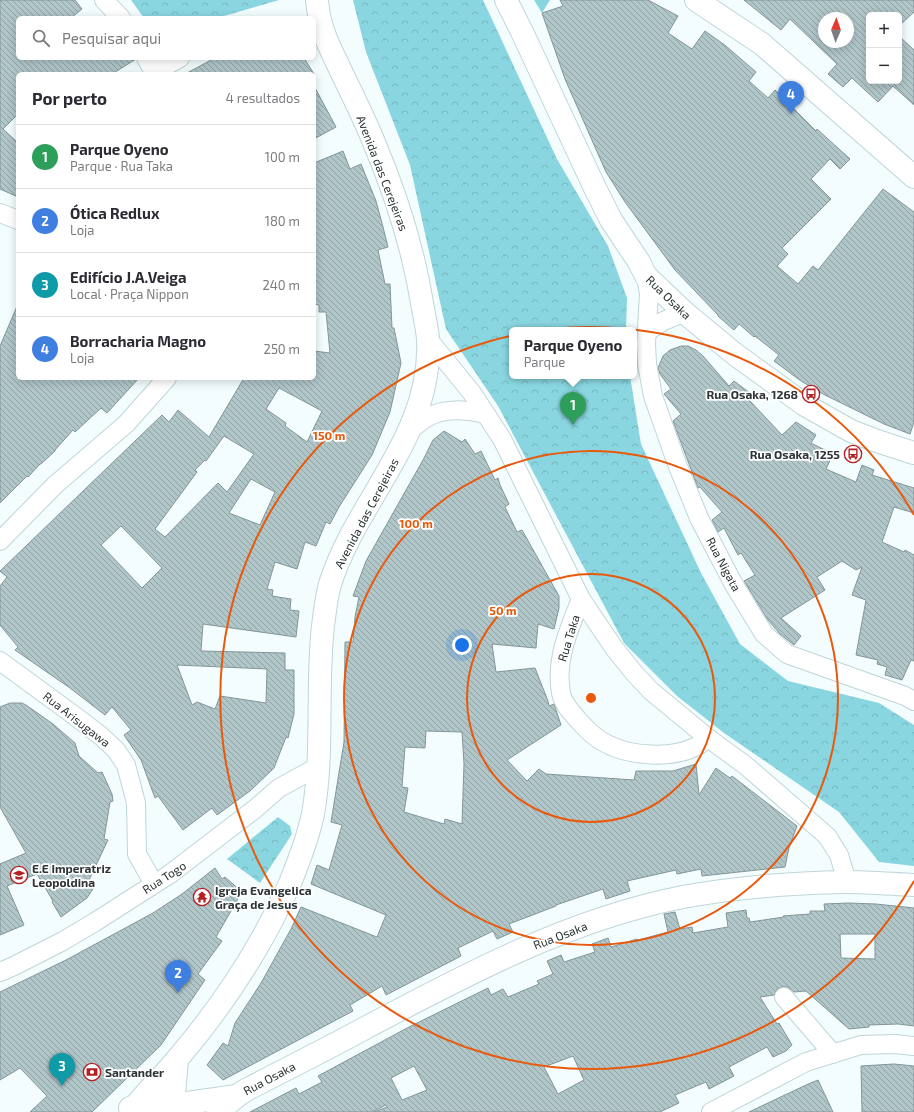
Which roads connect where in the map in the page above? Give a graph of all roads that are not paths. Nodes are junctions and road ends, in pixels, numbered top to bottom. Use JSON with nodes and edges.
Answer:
{"nodes":[{"id":1,"x":104,"y":0,"type":"edge"},
{"id":2,"x":506,"y":0,"type":"edge"},
{"id":3,"x":696,"y":0,"type":"edge"},
{"id":4,"x":315,"y":12,"type":"edge"},
{"id":5,"x":119,"y":16,"type":"edge"},
{"id":6,"x":174,"y":60,"type":"edge"},
{"id":7,"x":152,"y":68,"type":"edge"},
{"id":8,"x":914,"y":177,"type":"edge"},
{"id":9,"x":0,"y":213,"type":"edge"},
{"id":10,"x":16,"y":219,"type":"edge"},
{"id":11,"x":646,"y":276,"type":"junction"},
{"id":12,"x":685,"y":313,"type":"junction"},
{"id":13,"x":647,"y":332,"type":"junction"},
{"id":14,"x":428,"y":339,"type":"junction"},
{"id":15,"x":165,"y":380,"type":"edge"},
{"id":16,"x":486,"y":414,"type":"junction"},
{"id":17,"x":411,"y":429,"type":"junction"},
{"id":18,"x":914,"y":453,"type":"edge"},
{"id":19,"x":0,"y":541,"type":"edge"},
{"id":20,"x":581,"y":600,"type":"junction"},
{"id":21,"x":0,"y":662,"type":"edge"},
{"id":22,"x":914,"y":701,"type":"edge"},
{"id":23,"x":708,"y":738,"type":"junction"},
{"id":24,"x":319,"y":766,"type":"junction"},
{"id":25,"x":847,"y":882,"type":"junction"},
{"id":26,"x":154,"y":884,"type":"junction"},
{"id":27,"x":914,"y":885,"type":"edge"},
{"id":28,"x":0,"y":972,"type":"edge"},
{"id":29,"x":784,"y":997,"type":"dead end"},
{"id":30,"x":914,"y":1046,"type":"edge"},
{"id":31,"x":833,"y":1054,"type":"junction"},
{"id":32,"x":178,"y":1060,"type":"junction"},
{"id":33,"x":237,"y":1096,"type":"junction"},
{"id":34,"x":172,"y":1109,"type":"edge"},
{"id":35,"x":130,"y":1110,"type":"edge"},
{"id":36,"x":218,"y":1112,"type":"edge"},
{"id":37,"x":711,"y":1112,"type":"edge"}],
"edges":[{"from":1,"to":5,"type":"street"},
{"from":2,"to":11,"type":"main road","name":"Rua Osaka"},
{"from":3,"to":8,"type":"main road"},
{"from":4,"to":14,"type":"main road","name":"Avenida das Cerejeiras"},
{"from":6,"to":7,"type":"street"},
{"from":9,"to":10,"type":"street"},
{"from":11,"to":12,"type":"main road","name":"Rua Osaka"},
{"from":11,"to":13,"type":"street","name":"Rua Nigata"},
{"from":12,"to":13,"type":"street"},
{"from":12,"to":18,"type":"main road","name":"Rua Osaka"},
{"from":13,"to":22,"type":"street","name":"Rua Nigata"},
{"from":14,"to":16,"type":"street","name":"Rua Taka"},
{"from":14,"to":17,"type":"main road","name":"Avenida das Cerejeiras"},
{"from":15,"to":19,"type":"street"},
{"from":16,"to":17,"type":"street"},
{"from":16,"to":20,"type":"street","name":"Rua Taka"},
{"from":17,"to":24,"type":"main road","name":"Avenida das Cerejeiras"},
{"from":20,"to":23,"type":"street","name":"Rua Taka"},
{"from":20,"to":23,"type":"street","name":"Rua Taka"},
{"from":21,"to":26,"type":"street","name":"Rua Arisugawa"},
{"from":23,"to":25,"type":"street","name":"Rua Taka"},
{"from":24,"to":26,"type":"street","name":"Rua Togo"},
{"from":24,"to":32,"type":"main road","name":"Avenida das Cerejeiras"},
{"from":25,"to":27,"type":"main road","name":"Rua Osaka"},
{"from":25,"to":33,"type":"main road","name":"Rua Osaka"},
{"from":26,"to":28,"type":"street","name":"Rua Togo"},
{"from":29,"to":31,"type":"street"},
{"from":30,"to":31,"type":"street"},
{"from":31,"to":37,"type":"street"},
{"from":32,"to":34,"type":"main road"},
{"from":32,"to":35,"type":"main road","name":"Avenida das Cerejeiras"},
{"from":33,"to":34,"type":"main road"},
{"from":33,"to":36,"type":"main road"},
{"from":34,"to":35,"type":"main road"}]}
